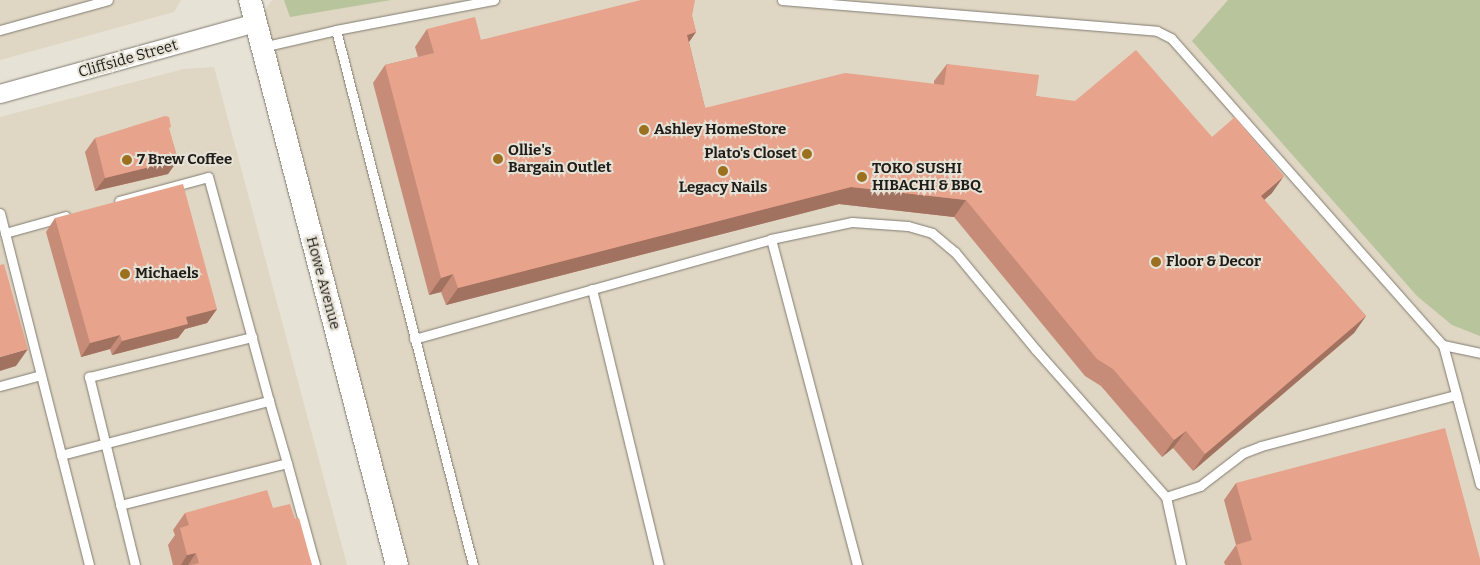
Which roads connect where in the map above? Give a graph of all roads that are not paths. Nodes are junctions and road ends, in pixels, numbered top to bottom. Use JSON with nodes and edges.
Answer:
{"nodes":[{"id":1,"x":108,"y":0,"type":"edge"},
{"id":2,"x":250,"y":0,"type":"edge"},
{"id":3,"x":494,"y":0,"type":"edge"},
{"id":4,"x":782,"y":0,"type":"edge"},
{"id":5,"x":256,"y":23,"type":"junction"},
{"id":6,"x":0,"y":30,"type":"edge"},
{"id":7,"x":336,"y":30,"type":"junction"},
{"id":8,"x":262,"y":47,"type":"junction"},
{"id":9,"x":0,"y":94,"type":"edge"},
{"id":10,"x":106,"y":205,"type":"edge"},
{"id":11,"x":79,"y":212,"type":"edge"},
{"id":12,"x":0,"y":213,"type":"edge"},
{"id":13,"x":5,"y":233,"type":"junction"},
{"id":14,"x":771,"y":239,"type":"junction"},
{"id":15,"x":4,"y":250,"type":"edge"},
{"id":16,"x":592,"y":289,"type":"junction"},
{"id":17,"x":252,"y":337,"type":"junction"},
{"id":18,"x":414,"y":339,"type":"junction"},
{"id":19,"x":1443,"y":345,"type":"junction"},
{"id":20,"x":1480,"y":353,"type":"edge"},
{"id":21,"x":41,"y":375,"type":"junction"},
{"id":22,"x":0,"y":386,"type":"edge"},
{"id":23,"x":1456,"y":395,"type":"junction"},
{"id":24,"x":269,"y":401,"type":"junction"},
{"id":25,"x":105,"y":443,"type":"junction"},
{"id":26,"x":61,"y":455,"type":"junction"},
{"id":27,"x":287,"y":463,"type":"junction"},
{"id":28,"x":1480,"y":484,"type":"edge"},
{"id":29,"x":1166,"y":497,"type":"junction"},
{"id":30,"x":120,"y":505,"type":"junction"},
{"id":31,"x":89,"y":565,"type":"edge"},
{"id":32,"x":135,"y":565,"type":"edge"},
{"id":33,"x":315,"y":565,"type":"edge"},
{"id":34,"x":397,"y":565,"type":"edge"},
{"id":35,"x":473,"y":565,"type":"edge"},
{"id":36,"x":659,"y":565,"type":"edge"},
{"id":37,"x":857,"y":565,"type":"edge"},
{"id":38,"x":1182,"y":565,"type":"edge"}],
"edges":[{"from":1,"to":6,"type":"lane"},
{"from":2,"to":5,"type":"street","name":"Howe Avenue"},
{"from":3,"to":7,"type":"lane"},
{"from":4,"to":19,"type":"lane"},
{"from":5,"to":8,"type":"street","name":"Howe Avenue"},
{"from":5,"to":9,"type":"street","name":"Cliffside Street"},
{"from":7,"to":8,"type":"lane"},
{"from":7,"to":18,"type":"lane"},
{"from":8,"to":34,"type":"street","name":"Howe Avenue"},
{"from":10,"to":17,"type":"lane"},
{"from":11,"to":13,"type":"lane"},
{"from":12,"to":13,"type":"lane"},
{"from":13,"to":15,"type":"lane"},
{"from":14,"to":16,"type":"lane"},
{"from":14,"to":29,"type":"lane"},
{"from":14,"to":37,"type":"lane"},
{"from":15,"to":21,"type":"lane"},
{"from":16,"to":18,"type":"lane"},
{"from":16,"to":36,"type":"lane"},
{"from":17,"to":24,"type":"lane"},
{"from":17,"to":25,"type":"lane"},
{"from":18,"to":35,"type":"lane"},
{"from":19,"to":20,"type":"lane"},
{"from":19,"to":23,"type":"lane"},
{"from":21,"to":22,"type":"lane"},
{"from":21,"to":26,"type":"lane"},
{"from":23,"to":28,"type":"lane"},
{"from":23,"to":29,"type":"lane"},
{"from":24,"to":25,"type":"lane"},
{"from":24,"to":27,"type":"lane"},
{"from":25,"to":26,"type":"lane"},
{"from":25,"to":30,"type":"lane"},
{"from":26,"to":31,"type":"lane"},
{"from":27,"to":30,"type":"lane"},
{"from":27,"to":33,"type":"lane"},
{"from":29,"to":38,"type":"lane"},
{"from":30,"to":32,"type":"lane"}]}
